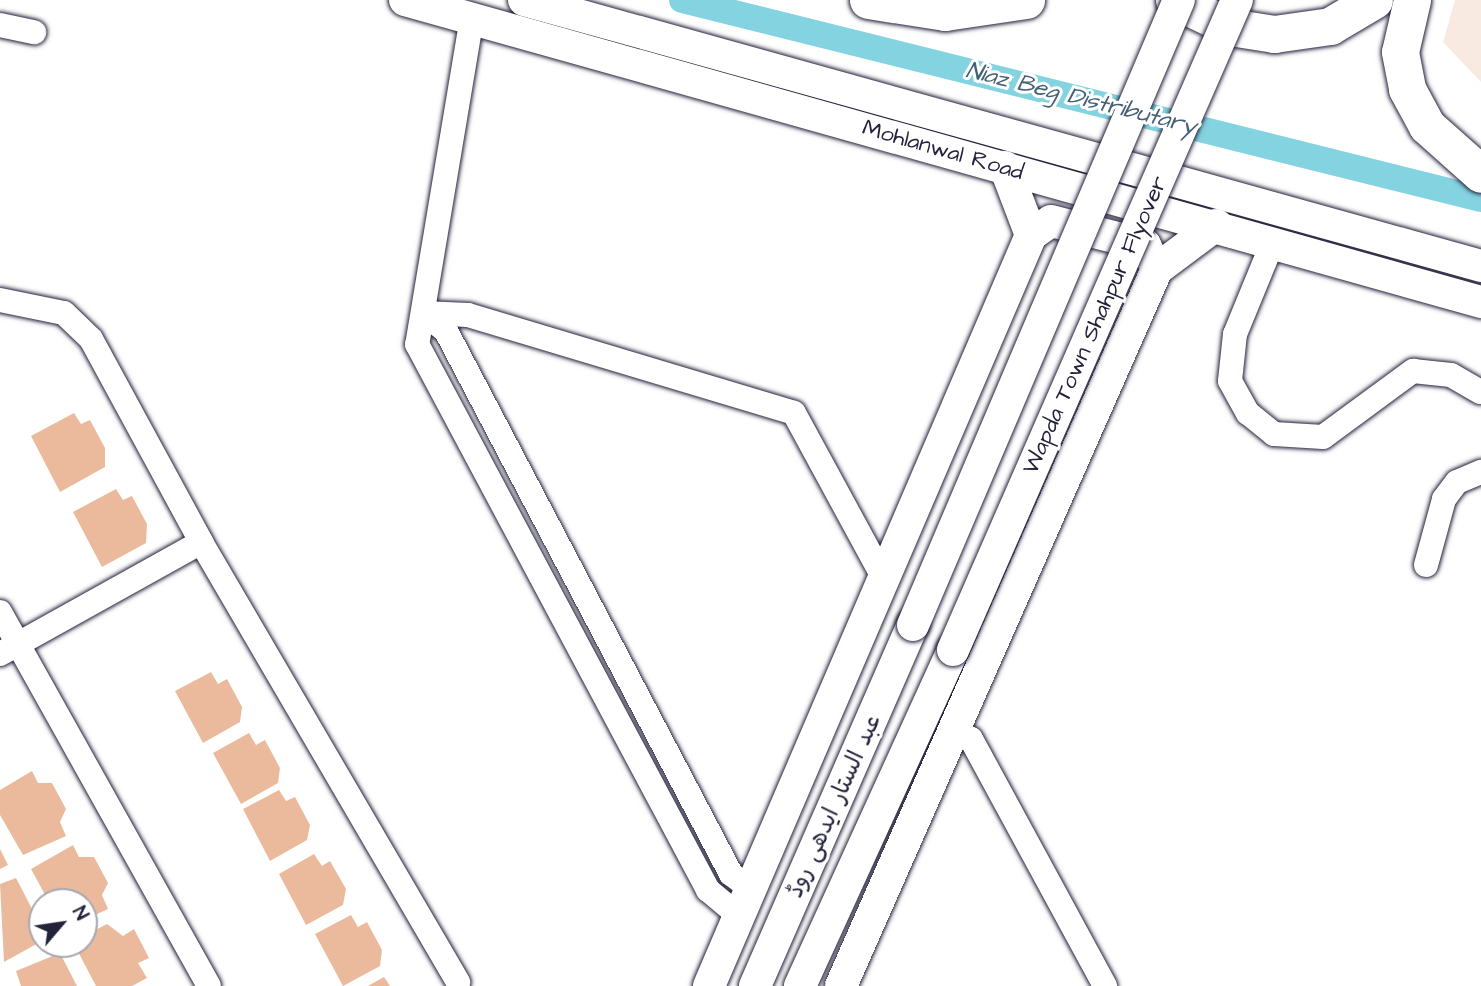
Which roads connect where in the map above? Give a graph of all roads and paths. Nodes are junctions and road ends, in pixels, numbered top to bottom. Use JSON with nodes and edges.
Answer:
{"nodes":[{"id":1,"x":405,"y":0,"type":"edge"},
{"id":2,"x":524,"y":0,"type":"edge"},
{"id":3,"x":868,"y":0,"type":"edge"},
{"id":4,"x":1026,"y":0,"type":"edge"},
{"id":5,"x":1174,"y":0,"type":"edge"},
{"id":6,"x":1180,"y":0,"type":"edge"},
{"id":7,"x":1237,"y":0,"type":"edge"},
{"id":8,"x":1374,"y":0,"type":"edge"},
{"id":9,"x":1412,"y":0,"type":"edge"},
{"id":10,"x":472,"y":17,"type":"junction"},
{"id":11,"x":0,"y":25,"type":"edge"},
{"id":12,"x":34,"y":32,"type":"dead end"},
{"id":13,"x":1004,"y":167,"type":"junction"},
{"id":14,"x":1481,"y":174,"type":"edge"},
{"id":15,"x":1216,"y":225,"type":"junction"},
{"id":16,"x":1031,"y":235,"type":"junction"},
{"id":17,"x":1272,"y":244,"type":"junction"},
{"id":18,"x":1481,"y":266,"type":"edge"},
{"id":19,"x":1157,"y":269,"type":"junction"},
{"id":20,"x":0,"y":300,"type":"edge"},
{"id":21,"x":1481,"y":302,"type":"edge"},
{"id":22,"x":423,"y":313,"type":"junction"},
{"id":23,"x":1481,"y":392,"type":"edge"},
{"id":24,"x":1481,"y":472,"type":"edge"},
{"id":25,"x":201,"y":542,"type":"junction"},
{"id":26,"x":1426,"y":565,"type":"dead end"},
{"id":27,"x":882,"y":575,"type":"junction"},
{"id":28,"x":0,"y":612,"type":"edge"},
{"id":29,"x":913,"y":625,"type":"joint"},
{"id":30,"x":9,"y":649,"type":"edge"},
{"id":31,"x":953,"y":650,"type":"joint"},
{"id":32,"x":953,"y":732,"type":"junction"},
{"id":33,"x":745,"y":903,"type":"junction"},
{"id":34,"x":457,"y":982,"type":"dead end"},
{"id":35,"x":209,"y":986,"type":"edge"},
{"id":36,"x":709,"y":986,"type":"edge"},
{"id":37,"x":755,"y":986,"type":"edge"},
{"id":38,"x":800,"y":986,"type":"edge"},
{"id":39,"x":841,"y":986,"type":"edge"},
{"id":40,"x":1105,"y":986,"type":"edge"}],
"edges":[{"from":1,"to":10,"type":"main road","name":"Mohlanwal Road"},
{"from":2,"to":18,"type":"main road","name":"Mohlanwal Road"},
{"from":3,"to":4,"type":"highway"},
{"from":5,"to":8,"type":"highway"},
{"from":6,"to":29,"type":"main road","name":"Wapda Town Shahpur Flyover","bridge":true},
{"from":7,"to":31,"type":"main road","name":"Wapda Town Shahpur Flyover","bridge":true},
{"from":9,"to":14,"type":"highway"},
{"from":10,"to":13,"type":"main road","name":"Mohlanwal Road"},
{"from":10,"to":22,"type":"street"},
{"from":11,"to":12,"type":"street"},
{"from":13,"to":15,"type":"main road","name":"Mohlanwal Road"},
{"from":13,"to":16,"type":"main road"},
{"from":15,"to":17,"type":"main road","name":"Mohlanwal Road"},
{"from":15,"to":19,"type":"main road"},
{"from":16,"to":19,"type":"main road"},
{"from":16,"to":27,"type":"main road"},
{"from":17,"to":21,"type":"main road","name":"Mohlanwal Road"},
{"from":17,"to":23,"type":"street"},
{"from":19,"to":32,"type":"main road"},
{"from":20,"to":25,"type":"street"},
{"from":22,"to":27,"type":"street"},
{"from":22,"to":33,"type":"street"},
{"from":24,"to":26,"type":"street"},
{"from":25,"to":30,"type":"street"},
{"from":25,"to":34,"type":"street"},
{"from":27,"to":33,"type":"main road"},
{"from":28,"to":30,"type":"street"},
{"from":29,"to":37,"type":"main road","name":"عبد الستار ایدھی روڈ"},
{"from":30,"to":35,"type":"street"},
{"from":31,"to":38,"type":"main road","name":"عبد الستار ایدھی روڈ"},
{"from":32,"to":39,"type":"main road"},
{"from":32,"to":40,"type":"street"},
{"from":33,"to":36,"type":"main road"}]}
